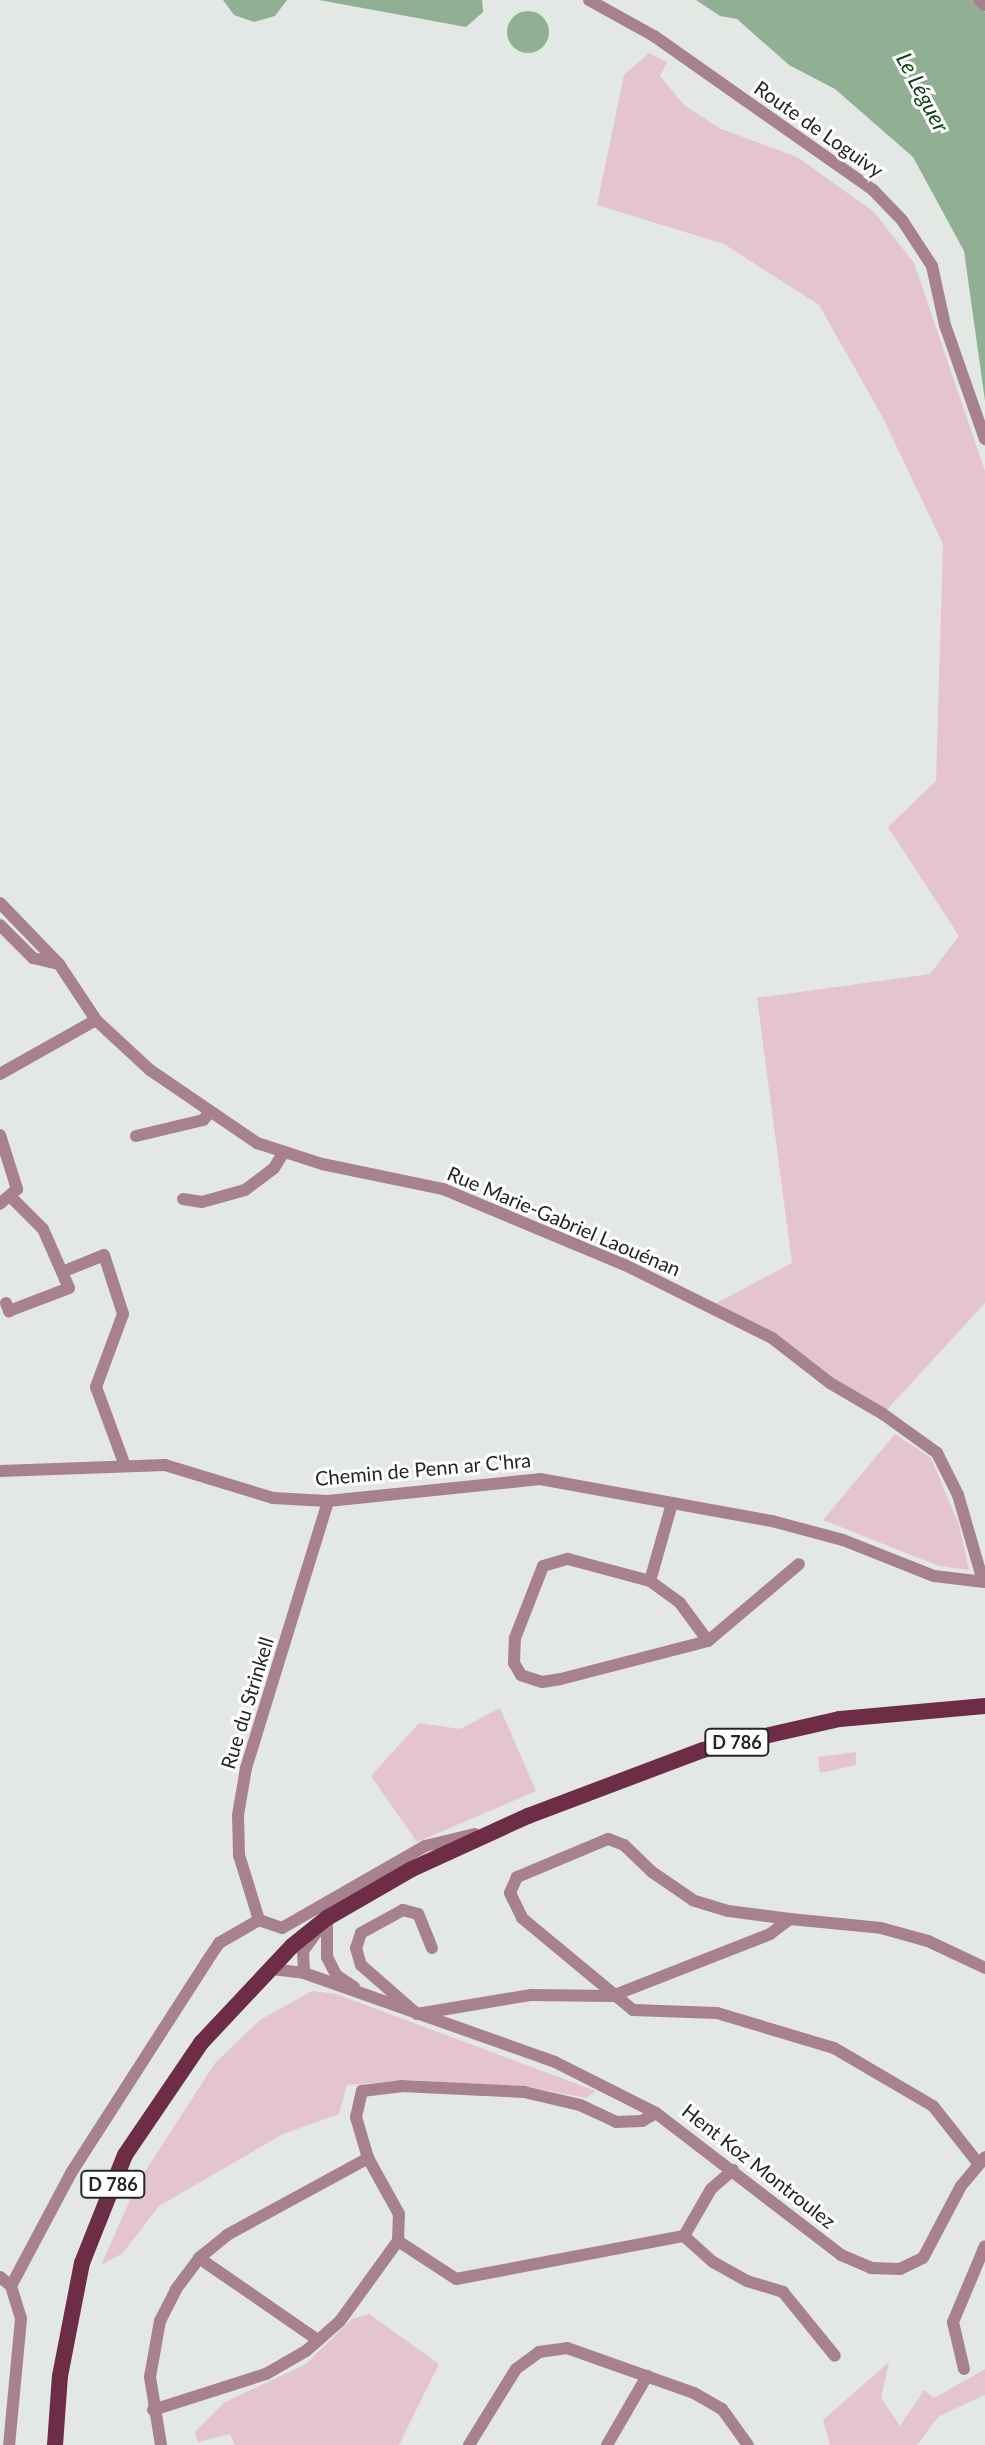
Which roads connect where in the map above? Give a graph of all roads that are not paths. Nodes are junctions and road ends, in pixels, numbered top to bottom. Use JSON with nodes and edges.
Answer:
{"nodes":[{"id":1,"x":589,"y":0,"type":"edge"},
{"id":2,"x":979,"y":0,"type":"edge"},
{"id":3,"x":985,"y":5,"type":"edge"},
{"id":4,"x":985,"y":439,"type":"edge"},
{"id":5,"x":0,"y":903,"type":"edge"},
{"id":6,"x":0,"y":925,"type":"edge"},
{"id":7,"x":59,"y":964,"type":"junction"},
{"id":8,"x":96,"y":1020,"type":"junction"},
{"id":9,"x":0,"y":1074,"type":"edge"},
{"id":10,"x":209,"y":1113,"type":"junction"},
{"id":11,"x":0,"y":1135,"type":"edge"},
{"id":12,"x":136,"y":1136,"type":"dead end"},
{"id":13,"x":284,"y":1152,"type":"junction"},
{"id":14,"x":9,"y":1197,"type":"edge"},
{"id":15,"x":183,"y":1199,"type":"dead end"},
{"id":16,"x":62,"y":1272,"type":"junction"},
{"id":17,"x":6,"y":1303,"type":"dead end"},
{"id":18,"x":124,"y":1463,"type":"junction"},
{"id":19,"x":0,"y":1471,"type":"edge"},
{"id":20,"x":328,"y":1501,"type":"junction"},
{"id":21,"x":672,"y":1503,"type":"junction"},
{"id":22,"x":799,"y":1564,"type":"dead end"},
{"id":23,"x":650,"y":1581,"type":"junction"},
{"id":24,"x":984,"y":1582,"type":"edge"},
{"id":25,"x":708,"y":1641,"type":"junction"},
{"id":26,"x":985,"y":1706,"type":"edge"},
{"id":27,"x":502,"y":1828,"type":"junction"},
{"id":28,"x":327,"y":1918,"type":"junction"},
{"id":29,"x":790,"y":1919,"type":"junction"},
{"id":30,"x":259,"y":1920,"type":"junction"},
{"id":31,"x":432,"y":1948,"type":"dead end"},
{"id":32,"x":985,"y":1968,"type":"edge"},
{"id":33,"x":272,"y":1969,"type":"junction"},
{"id":34,"x":304,"y":1973,"type":"junction"},
{"id":35,"x":612,"y":1996,"type":"junction"},
{"id":36,"x":371,"y":1997,"type":"junction"},
{"id":37,"x":417,"y":2014,"type":"junction"},
{"id":38,"x":656,"y":2113,"type":"junction"},
{"id":39,"x":368,"y":2158,"type":"junction"},
{"id":40,"x":982,"y":2160,"type":"edge"},
{"id":41,"x":733,"y":2170,"type":"junction"},
{"id":42,"x":684,"y":2236,"type":"junction"},
{"id":43,"x":398,"y":2241,"type":"junction"},
{"id":44,"x":985,"y":2246,"type":"edge"},
{"id":45,"x":199,"y":2258,"type":"junction"},
{"id":46,"x":5,"y":2282,"type":"edge"},
{"id":47,"x":318,"y":2340,"type":"junction"},
{"id":48,"x":835,"y":2356,"type":"dead end"},
{"id":49,"x":964,"y":2369,"type":"dead end"},
{"id":50,"x":647,"y":2376,"type":"junction"},
{"id":51,"x":153,"y":2410,"type":"junction"},
{"id":52,"x":9,"y":2445,"type":"edge"},
{"id":53,"x":55,"y":2445,"type":"edge"},
{"id":54,"x":161,"y":2445,"type":"edge"},
{"id":55,"x":469,"y":2445,"type":"edge"},
{"id":56,"x":607,"y":2445,"type":"edge"},
{"id":57,"x":748,"y":2445,"type":"edge"}],
"edges":[{"from":1,"to":4,"type":"street","name":"Route de Loguivy"},
{"from":2,"to":3,"type":"street"},
{"from":5,"to":7,"type":"street","name":"Rue Marie-Gabriel Laouénan"},
{"from":6,"to":7,"type":"street"},
{"from":7,"to":8,"type":"street","name":"Rue Marie-Gabriel Laouénan"},
{"from":8,"to":9,"type":"street"},
{"from":8,"to":10,"type":"street","name":"Rue Marie-Gabriel Laouénan"},
{"from":10,"to":12,"type":"street"},
{"from":10,"to":13,"type":"street","name":"Rue Marie-Gabriel Laouénan"},
{"from":11,"to":14,"type":"street"},
{"from":13,"to":15,"type":"street"},
{"from":13,"to":24,"type":"street","name":"Rue Marie-Gabriel Laouénan"},
{"from":14,"to":16,"type":"street"},
{"from":16,"to":17,"type":"street"},
{"from":16,"to":18,"type":"street"},
{"from":18,"to":19,"type":"street","name":"Chemin de Penn ar C'hra"},
{"from":18,"to":20,"type":"street","name":"Chemin de Penn ar C'hra"},
{"from":20,"to":21,"type":"street","name":"Chemin de Penn ar C'hra"},
{"from":20,"to":30,"type":"street","name":"Rue du Strinkell"},
{"from":21,"to":23,"type":"street"},
{"from":21,"to":24,"type":"street","name":"Chemin de Penn ar C'hra"},
{"from":22,"to":25,"type":"street"},
{"from":23,"to":25,"type":"street"},
{"from":23,"to":25,"type":"street"},
{"from":26,"to":27,"type":"main road","number":"D 786"},
{"from":27,"to":28,"type":"main road","number":"D 786"},
{"from":27,"to":30,"type":"street"},
{"from":28,"to":33,"type":"main road","number":"D 786"},
{"from":28,"to":34,"type":"street"},
{"from":28,"to":36,"type":"street","name":"Hent Koz Montroulez"},
{"from":29,"to":32,"type":"street"},
{"from":29,"to":35,"type":"street"},
{"from":29,"to":35,"type":"street"},
{"from":30,"to":46,"type":"street"},
{"from":31,"to":37,"type":"street"},
{"from":33,"to":34,"type":"street","name":"Hent Koz Montroulez"},
{"from":33,"to":53,"type":"main road","number":"D 786"},
{"from":34,"to":36,"type":"street","name":"Hent Koz Montroulez"},
{"from":35,"to":37,"type":"street"},
{"from":35,"to":40,"type":"street"},
{"from":36,"to":37,"type":"street","name":"Hent Koz Montroulez"},
{"from":37,"to":38,"type":"street","name":"Hent Koz Montroulez"},
{"from":38,"to":39,"type":"street"},
{"from":38,"to":41,"type":"street","name":"Hent Koz Montroulez"},
{"from":39,"to":43,"type":"street"},
{"from":39,"to":45,"type":"street"},
{"from":40,"to":41,"type":"street","name":"Hent Koz Montroulez"},
{"from":41,"to":42,"type":"street"},
{"from":42,"to":43,"type":"street"},
{"from":42,"to":48,"type":"street"},
{"from":43,"to":47,"type":"street"},
{"from":44,"to":49,"type":"street"},
{"from":45,"to":47,"type":"street"},
{"from":45,"to":51,"type":"street"},
{"from":46,"to":52,"type":"street"},
{"from":47,"to":51,"type":"street"},
{"from":50,"to":55,"type":"street"},
{"from":50,"to":56,"type":"street"},
{"from":50,"to":57,"type":"street"},
{"from":51,"to":54,"type":"street"}]}
